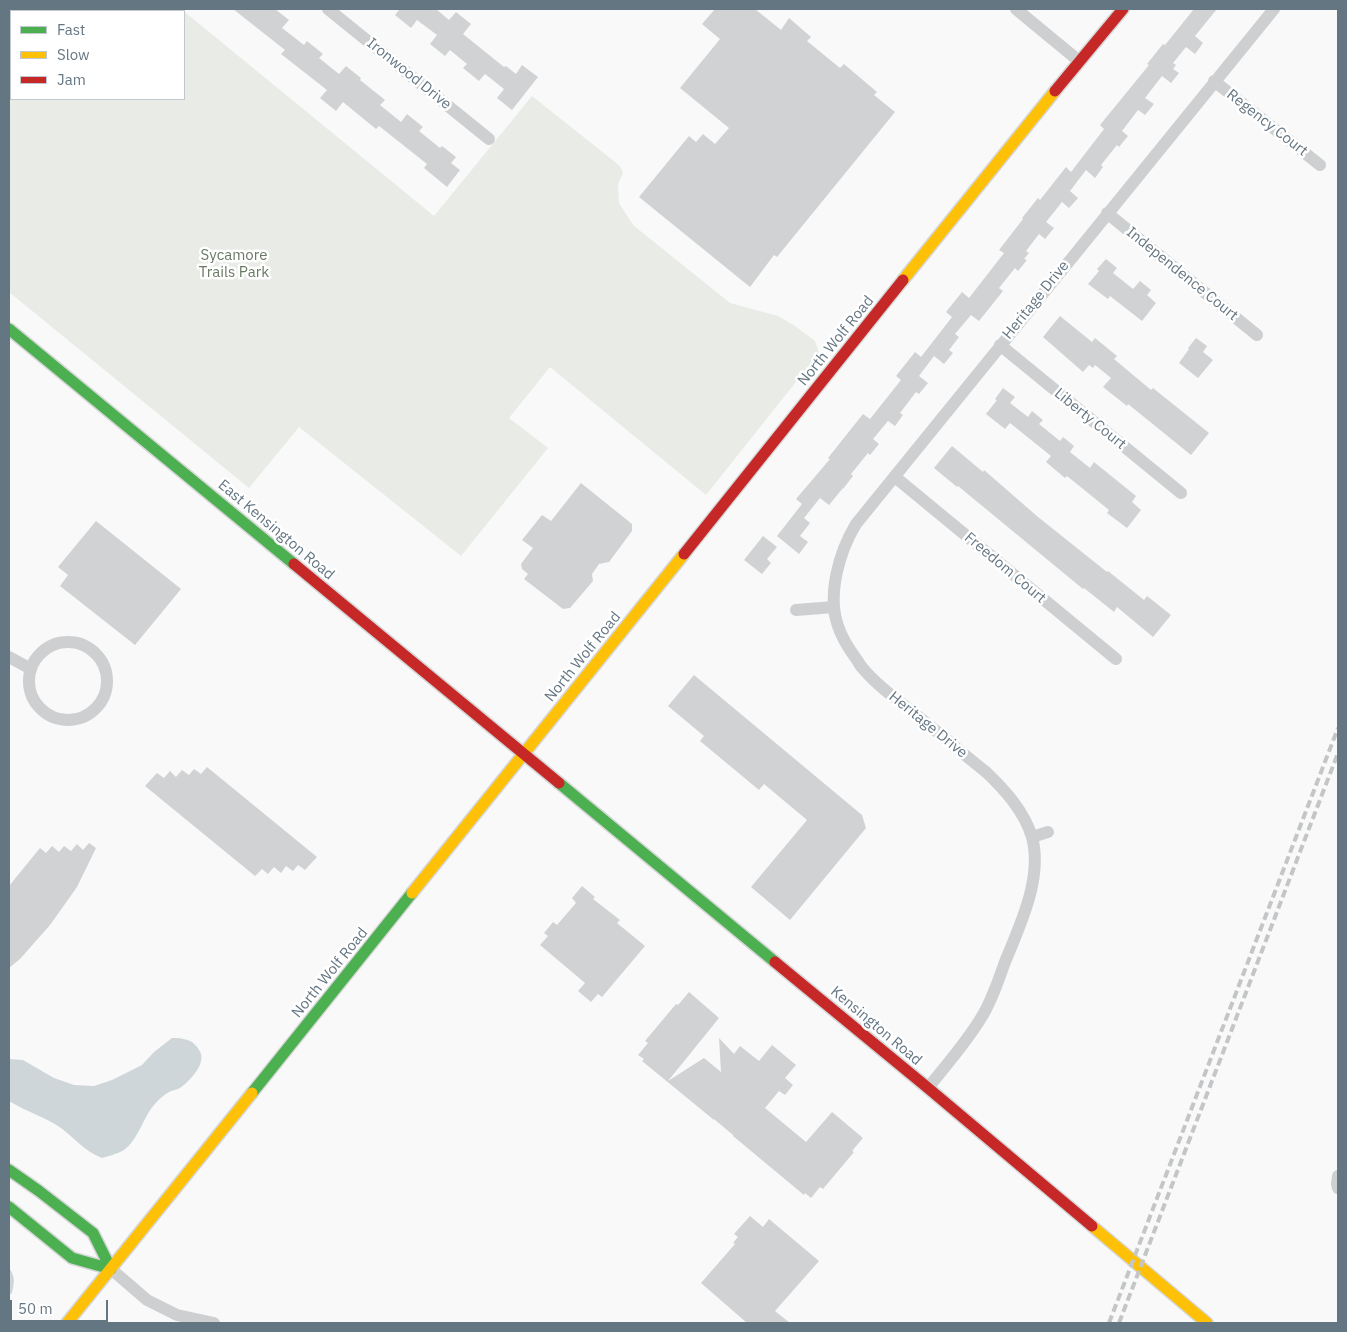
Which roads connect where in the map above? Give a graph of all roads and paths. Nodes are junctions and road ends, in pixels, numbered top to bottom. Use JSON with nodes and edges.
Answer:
{"nodes":[{"id":1,"x":328,"y":9,"type":"edge"},
{"id":2,"x":1016,"y":9,"type":"edge"},
{"id":3,"x":1123,"y":9,"type":"edge"},
{"id":4,"x":1274,"y":9,"type":"edge"},
{"id":5,"x":1079,"y":61,"type":"junction"},
{"id":6,"x":1214,"y":81,"type":"junction"},
{"id":7,"x":489,"y":139,"type":"dead end"},
{"id":8,"x":1320,"y":165,"type":"dead end"},
{"id":9,"x":1107,"y":213,"type":"junction"},
{"id":10,"x":9,"y":329,"type":"edge"},
{"id":11,"x":1258,"y":335,"type":"dead end"},
{"id":12,"x":1000,"y":345,"type":"junction"},
{"id":13,"x":894,"y":476,"type":"junction"},
{"id":14,"x":1181,"y":493,"type":"dead end"},
{"id":15,"x":834,"y":607,"type":"junction"},
{"id":16,"x":796,"y":610,"type":"dead end"},
{"id":17,"x":9,"y":657,"type":"edge"},
{"id":18,"x":1116,"y":659,"type":"dead end"},
{"id":19,"x":31,"y":669,"type":"junction"},
{"id":20,"x":524,"y":754,"type":"junction"},
{"id":21,"x":1048,"y":832,"type":"dead end"},
{"id":22,"x":1032,"y":837,"type":"junction"},
{"id":23,"x":928,"y":1088,"type":"junction"},
{"id":24,"x":9,"y":1170,"type":"edge"},
{"id":25,"x":1338,"y":1176,"type":"edge"},
{"id":26,"x":1338,"y":1188,"type":"edge"},
{"id":27,"x":9,"y":1207,"type":"edge"},
{"id":28,"x":111,"y":1269,"type":"junction"},
{"id":29,"x":67,"y":1323,"type":"edge"},
{"id":30,"x":214,"y":1323,"type":"edge"},
{"id":31,"x":1207,"y":1323,"type":"edge"}],
"edges":[{"from":1,"to":7,"type":"street","name":"Ironwood Drive"},
{"from":2,"to":5,"type":"street"},
{"from":3,"to":5,"type":"main road","name":"North Wolf Road"},
{"from":4,"to":6,"type":"street","name":"Heritage Drive"},
{"from":5,"to":20,"type":"main road","name":"North Wolf Road"},
{"from":6,"to":8,"type":"street","name":"Regency Court"},
{"from":6,"to":9,"type":"street","name":"Heritage Drive"},
{"from":9,"to":11,"type":"street","name":"Independence Court"},
{"from":9,"to":12,"type":"street","name":"Heritage Drive"},
{"from":10,"to":20,"type":"main road","name":"East Kensington Road"},
{"from":12,"to":13,"type":"street","name":"Heritage Drive"},
{"from":12,"to":14,"type":"street","name":"Liberty Court"},
{"from":13,"to":15,"type":"street","name":"Heritage Drive"},
{"from":13,"to":18,"type":"street","name":"Freedom Court"},
{"from":15,"to":16,"type":"street"},
{"from":15,"to":22,"type":"street","name":"Heritage Drive"},
{"from":17,"to":19,"type":"street"},
{"from":19,"to":19,"type":"street"},
{"from":20,"to":23,"type":"main road","name":"Kensington Road"},
{"from":20,"to":28,"type":"main road","name":"North Wolf Road"},
{"from":21,"to":22,"type":"street"},
{"from":22,"to":23,"type":"street","name":"Heritage Drive"},
{"from":23,"to":31,"type":"main road","name":"Kensington Road"},
{"from":24,"to":28,"type":"main road"},
{"from":25,"to":26,"type":"street"},
{"from":27,"to":28,"type":"main road"},
{"from":28,"to":29,"type":"main road","name":"North Wolf Road"},
{"from":28,"to":30,"type":"street"}]}
